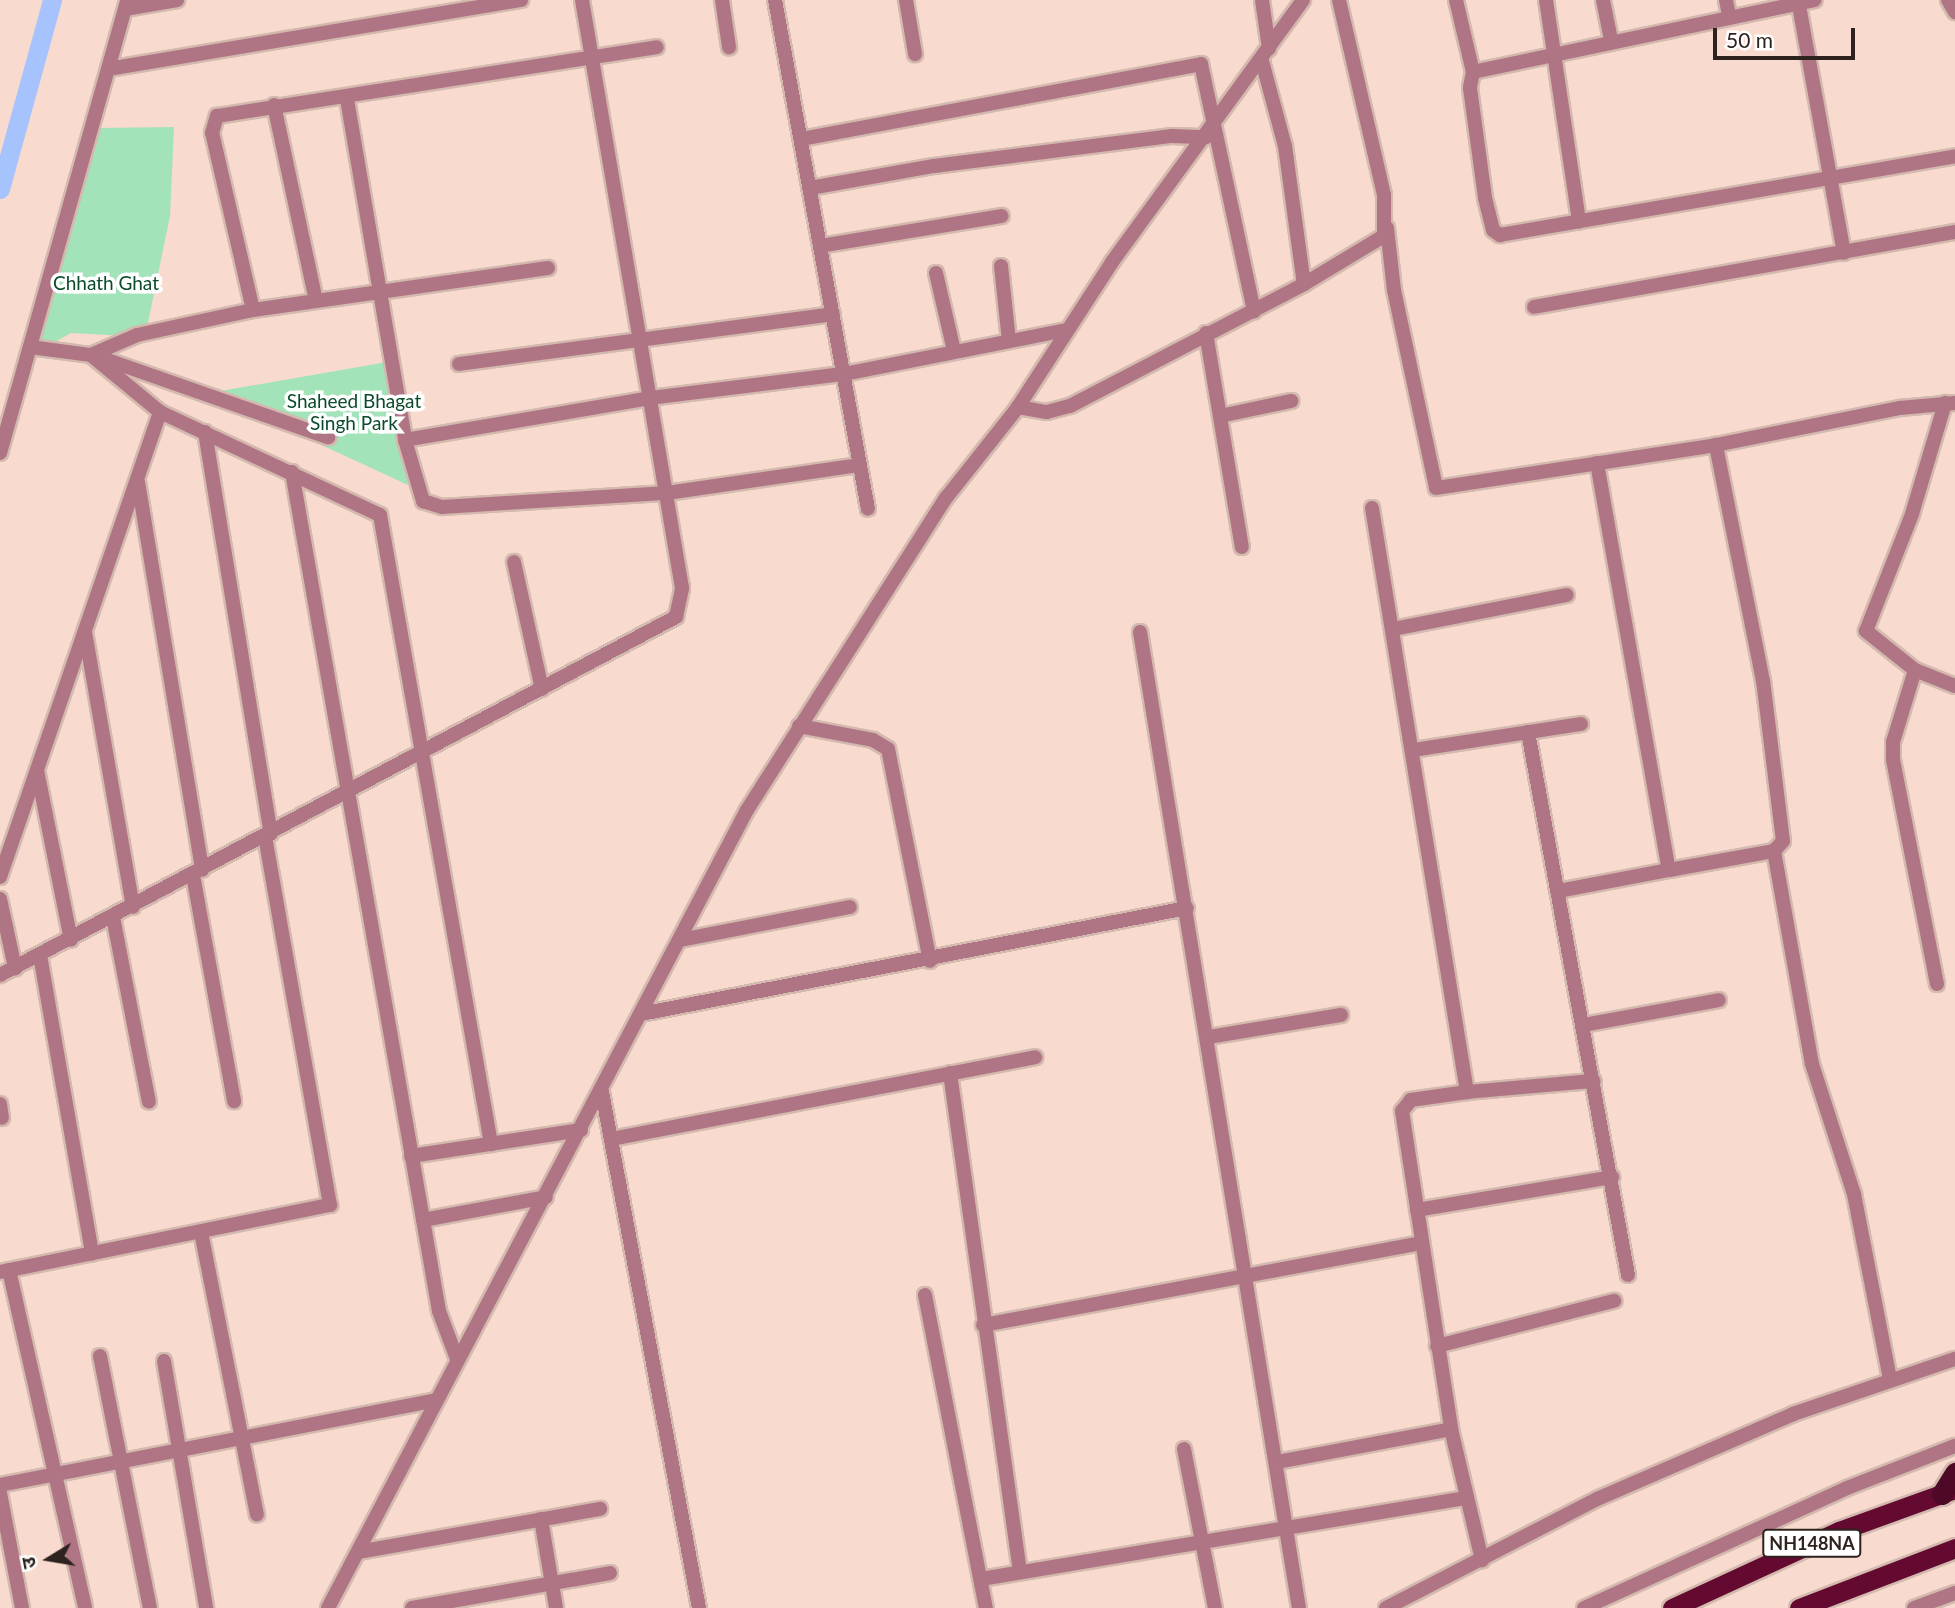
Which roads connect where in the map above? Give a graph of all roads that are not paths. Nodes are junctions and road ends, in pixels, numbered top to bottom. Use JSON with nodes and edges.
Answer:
{"nodes":[{"id":1,"x":177,"y":0,"type":"edge"},
{"id":2,"x":521,"y":0,"type":"edge"},
{"id":3,"x":582,"y":0,"type":"edge"},
{"id":4,"x":722,"y":0,"type":"edge"},
{"id":5,"x":775,"y":0,"type":"edge"},
{"id":6,"x":906,"y":0,"type":"edge"},
{"id":7,"x":1262,"y":0,"type":"edge"},
{"id":8,"x":1303,"y":0,"type":"edge"},
{"id":9,"x":1339,"y":0,"type":"edge"},
{"id":10,"x":1456,"y":0,"type":"edge"},
{"id":11,"x":1546,"y":0,"type":"edge"},
{"id":12,"x":1603,"y":0,"type":"edge"},
{"id":13,"x":1726,"y":0,"type":"edge"},
{"id":14,"x":1815,"y":0,"type":"edge"},
{"id":15,"x":1948,"y":0,"type":"edge"},
{"id":16,"x":1799,"y":2,"type":"edge"},
{"id":17,"x":126,"y":5,"type":"edge"},
{"id":18,"x":1955,"y":12,"type":"edge"},
{"id":19,"x":1729,"y":16,"type":"junction"},
{"id":20,"x":1611,"y":40,"type":"junction"},
{"id":21,"x":657,"y":47,"type":"dead end"},
{"id":22,"x":730,"y":47,"type":"dead end"},
{"id":23,"x":1556,"y":52,"type":"junction"},
{"id":24,"x":915,"y":54,"type":"dead end"},
{"id":25,"x":1266,"y":55,"type":"junction"},
{"id":26,"x":592,"y":59,"type":"junction"},
{"id":27,"x":108,"y":69,"type":"junction"},
{"id":28,"x":1473,"y":72,"type":"junction"},
{"id":29,"x":347,"y":99,"type":"junction"},
{"id":30,"x":274,"y":105,"type":"junction"},
{"id":31,"x":1217,"y":123,"type":"junction"},
{"id":32,"x":1206,"y":137,"type":"junction"},
{"id":33,"x":801,"y":139,"type":"junction"},
{"id":34,"x":1955,"y":156,"type":"edge"},
{"id":35,"x":1835,"y":180,"type":"junction"},
{"id":36,"x":810,"y":188,"type":"junction"},
{"id":37,"x":1002,"y":216,"type":"dead end"},
{"id":38,"x":1579,"y":222,"type":"junction"},
{"id":39,"x":1387,"y":228,"type":"junction"},
{"id":40,"x":1955,"y":232,"type":"edge"},
{"id":41,"x":820,"y":246,"type":"junction"},
{"id":42,"x":1844,"y":253,"type":"junction"},
{"id":43,"x":1001,"y":266,"type":"dead end"},
{"id":44,"x":548,"y":268,"type":"dead end"},
{"id":45,"x":936,"y":273,"type":"dead end"},
{"id":46,"x":1304,"y":284,"type":"junction"},
{"id":47,"x":379,"y":292,"type":"junction"},
{"id":48,"x":316,"y":301,"type":"junction"},
{"id":49,"x":1534,"y":307,"type":"dead end"},
{"id":50,"x":253,"y":310,"type":"junction"},
{"id":51,"x":1254,"y":311,"type":"junction"},
{"id":52,"x":833,"y":314,"type":"junction"},
{"id":53,"x":1066,"y":330,"type":"junction"},
{"id":54,"x":1206,"y":333,"type":"junction"},
{"id":55,"x":640,"y":340,"type":"junction"},
{"id":56,"x":1009,"y":341,"type":"junction"},
{"id":57,"x":30,"y":347,"type":"junction"},
{"id":58,"x":954,"y":351,"type":"junction"},
{"id":59,"x":91,"y":355,"type":"junction"},
{"id":60,"x":459,"y":364,"type":"dead end"},
{"id":61,"x":844,"y":374,"type":"junction"},
{"id":62,"x":650,"y":398,"type":"junction"},
{"id":63,"x":1291,"y":401,"type":"dead end"},
{"id":64,"x":1950,"y":403,"type":"edge"},
{"id":65,"x":1018,"y":407,"type":"junction"},
{"id":66,"x":160,"y":412,"type":"junction"},
{"id":67,"x":1220,"y":415,"type":"junction"},
{"id":68,"x":205,"y":432,"type":"junction"},
{"id":69,"x":328,"y":437,"type":"dead end"},
{"id":70,"x":405,"y":440,"type":"junction"},
{"id":71,"x":1716,"y":445,"type":"junction"},
{"id":72,"x":0,"y":453,"type":"edge"},
{"id":73,"x":1597,"y":463,"type":"junction"},
{"id":74,"x":860,"y":466,"type":"junction"},
{"id":75,"x":292,"y":472,"type":"junction"},
{"id":76,"x":138,"y":477,"type":"junction"},
{"id":77,"x":667,"y":493,"type":"junction"},
{"id":78,"x":1373,"y":508,"type":"dead end"},
{"id":79,"x":868,"y":509,"type":"dead end"},
{"id":80,"x":1242,"y":547,"type":"dead end"},
{"id":81,"x":514,"y":562,"type":"dead end"},
{"id":82,"x":1567,"y":595,"type":"dead end"},
{"id":83,"x":1393,"y":629,"type":"junction"},
{"id":84,"x":85,"y":630,"type":"junction"},
{"id":85,"x":1140,"y":632,"type":"dead end"},
{"id":86,"x":1915,"y":670,"type":"junction"},
{"id":87,"x":1955,"y":686,"type":"edge"},
{"id":88,"x":542,"y":689,"type":"junction"},
{"id":89,"x":1581,"y":724,"type":"dead end"},
{"id":90,"x":799,"y":726,"type":"junction"},
{"id":91,"x":1528,"y":732,"type":"junction"},
{"id":92,"x":1413,"y":750,"type":"junction"},
{"id":93,"x":423,"y":753,"type":"junction"},
{"id":94,"x":37,"y":769,"type":"junction"},
{"id":95,"x":345,"y":795,"type":"junction"},
{"id":96,"x":268,"y":835,"type":"junction"},
{"id":97,"x":1773,"y":851,"type":"junction"},
{"id":98,"x":1669,"y":870,"type":"junction"},
{"id":99,"x":197,"y":873,"type":"junction"},
{"id":100,"x":0,"y":877,"type":"edge"},
{"id":101,"x":1558,"y":891,"type":"junction"},
{"id":102,"x":0,"y":899,"type":"edge"},
{"id":103,"x":133,"y":907,"type":"junction"},
{"id":104,"x":850,"y":907,"type":"dead end"},
{"id":105,"x":1187,"y":908,"type":"junction"},
{"id":106,"x":113,"y":917,"type":"junction"},
{"id":107,"x":71,"y":940,"type":"junction"},
{"id":108,"x":680,"y":940,"type":"junction"},
{"id":109,"x":40,"y":955,"type":"junction"},
{"id":110,"x":930,"y":961,"type":"junction"},
{"id":111,"x":15,"y":968,"type":"junction"},
{"id":112,"x":0,"y":975,"type":"edge"},
{"id":113,"x":1937,"y":984,"type":"dead end"},
{"id":114,"x":1718,"y":1000,"type":"dead end"},
{"id":115,"x":641,"y":1014,"type":"junction"},
{"id":116,"x":1341,"y":1015,"type":"dead end"},
{"id":117,"x":1583,"y":1025,"type":"junction"},
{"id":118,"x":1209,"y":1037,"type":"junction"},
{"id":119,"x":1035,"y":1057,"type":"dead end"},
{"id":120,"x":950,"y":1073,"type":"junction"},
{"id":121,"x":1594,"y":1082,"type":"junction"},
{"id":122,"x":602,"y":1092,"type":"junction"},
{"id":123,"x":1467,"y":1092,"type":"junction"},
{"id":124,"x":234,"y":1101,"type":"dead end"},
{"id":125,"x":149,"y":1102,"type":"dead end"},
{"id":126,"x":581,"y":1130,"type":"junction"},
{"id":127,"x":611,"y":1139,"type":"junction"},
{"id":128,"x":491,"y":1144,"type":"junction"},
{"id":129,"x":411,"y":1156,"type":"junction"},
{"id":130,"x":1612,"y":1177,"type":"junction"},
{"id":131,"x":546,"y":1197,"type":"junction"},
{"id":132,"x":1417,"y":1210,"type":"junction"},
{"id":133,"x":423,"y":1220,"type":"junction"},
{"id":134,"x":201,"y":1232,"type":"junction"},
{"id":135,"x":1420,"y":1243,"type":"junction"},
{"id":136,"x":92,"y":1254,"type":"junction"},
{"id":137,"x":5,"y":1271,"type":"edge"},
{"id":138,"x":1629,"y":1275,"type":"dead end"},
{"id":139,"x":1245,"y":1276,"type":"junction"},
{"id":140,"x":925,"y":1295,"type":"dead end"},
{"id":141,"x":1614,"y":1301,"type":"dead end"},
{"id":142,"x":983,"y":1325,"type":"junction"},
{"id":143,"x":1437,"y":1346,"type":"junction"},
{"id":144,"x":100,"y":1356,"type":"dead end"},
{"id":145,"x":457,"y":1359,"type":"junction"},
{"id":146,"x":1955,"y":1359,"type":"edge"},
{"id":147,"x":164,"y":1361,"type":"dead end"},
{"id":148,"x":1890,"y":1379,"type":"junction"},
{"id":149,"x":436,"y":1400,"type":"junction"},
{"id":150,"x":1451,"y":1429,"type":"junction"},
{"id":151,"x":242,"y":1438,"type":"junction"},
{"id":152,"x":1955,"y":1446,"type":"edge"},
{"id":153,"x":1184,"y":1448,"type":"dead end"},
{"id":154,"x":180,"y":1450,"type":"junction"},
{"id":155,"x":121,"y":1461,"type":"junction"},
{"id":156,"x":1277,"y":1462,"type":"junction"},
{"id":157,"x":1955,"y":1473,"type":"edge"},
{"id":158,"x":58,"y":1474,"type":"junction"},
{"id":159,"x":0,"y":1485,"type":"edge"},
{"id":160,"x":1948,"y":1492,"type":"edge"},
{"id":161,"x":0,"y":1493,"type":"edge"},
{"id":162,"x":1466,"y":1498,"type":"junction"},
{"id":163,"x":600,"y":1509,"type":"dead end"},
{"id":164,"x":257,"y":1514,"type":"dead end"},
{"id":165,"x":541,"y":1519,"type":"junction"},
{"id":166,"x":1285,"y":1526,"type":"junction"},
{"id":167,"x":1202,"y":1540,"type":"junction"},
{"id":168,"x":1955,"y":1548,"type":"edge"},
{"id":169,"x":358,"y":1552,"type":"junction"},
{"id":170,"x":1482,"y":1560,"type":"junction"},
{"id":171,"x":1020,"y":1572,"type":"junction"},
{"id":172,"x":610,"y":1573,"type":"dead end"},
{"id":173,"x":981,"y":1579,"type":"junction"},
{"id":174,"x":552,"y":1583,"type":"junction"},
{"id":175,"x":1955,"y":1593,"type":"edge"},
{"id":176,"x":22,"y":1608,"type":"edge"},
{"id":177,"x":85,"y":1608,"type":"edge"},
{"id":178,"x":150,"y":1608,"type":"edge"},
{"id":179,"x":206,"y":1608,"type":"edge"},
{"id":180,"x":328,"y":1608,"type":"edge"},
{"id":181,"x":412,"y":1608,"type":"edge"},
{"id":182,"x":556,"y":1608,"type":"edge"},
{"id":183,"x":699,"y":1608,"type":"edge"},
{"id":184,"x":986,"y":1608,"type":"edge"},
{"id":185,"x":1216,"y":1608,"type":"edge"},
{"id":186,"x":1299,"y":1608,"type":"edge"},
{"id":187,"x":1386,"y":1608,"type":"edge"},
{"id":188,"x":1584,"y":1608,"type":"edge"},
{"id":189,"x":1672,"y":1608,"type":"edge"},
{"id":190,"x":1799,"y":1608,"type":"edge"},
{"id":191,"x":1914,"y":1608,"type":"edge"}],
"edges":[{"from":1,"to":17,"type":"street"},
{"from":2,"to":27,"type":"street"},
{"from":3,"to":26,"type":"street"},
{"from":4,"to":22,"type":"street"},
{"from":5,"to":33,"type":"street"},
{"from":6,"to":24,"type":"street"},
{"from":7,"to":25,"type":"street"},
{"from":8,"to":25,"type":"street"},
{"from":9,"to":39,"type":"street"},
{"from":10,"to":28,"type":"street"},
{"from":11,"to":23,"type":"street"},
{"from":12,"to":20,"type":"street"},
{"from":13,"to":19,"type":"street"},
{"from":14,"to":16,"type":"street"},
{"from":15,"to":18,"type":"street"},
{"from":16,"to":19,"type":"street"},
{"from":16,"to":35,"type":"street"},
{"from":17,"to":27,"type":"street"},
{"from":19,"to":20,"type":"street"},
{"from":20,"to":23,"type":"street"},
{"from":21,"to":26,"type":"street"},
{"from":23,"to":28,"type":"street"},
{"from":23,"to":38,"type":"street"},
{"from":25,"to":31,"type":"street"},
{"from":25,"to":46,"type":"street"},
{"from":26,"to":29,"type":"street"},
{"from":26,"to":55,"type":"street"},
{"from":27,"to":57,"type":"street"},
{"from":28,"to":38,"type":"street"},
{"from":29,"to":30,"type":"street"},
{"from":29,"to":47,"type":"street"},
{"from":30,"to":48,"type":"street"},
{"from":30,"to":50,"type":"street"},
{"from":31,"to":32,"type":"street"},
{"from":31,"to":33,"type":"street"},
{"from":31,"to":51,"type":"street"},
{"from":32,"to":36,"type":"street"},
{"from":32,"to":53,"type":"street"},
{"from":33,"to":36,"type":"street"},
{"from":34,"to":35,"type":"street"},
{"from":35,"to":38,"type":"street"},
{"from":35,"to":42,"type":"street"},
{"from":36,"to":41,"type":"street"},
{"from":37,"to":41,"type":"street"},
{"from":39,"to":46,"type":"street"},
{"from":39,"to":73,"type":"street"},
{"from":40,"to":42,"type":"street"},
{"from":41,"to":52,"type":"street"},
{"from":42,"to":49,"type":"street"},
{"from":43,"to":56,"type":"street"},
{"from":44,"to":47,"type":"street"},
{"from":45,"to":58,"type":"street"},
{"from":46,"to":51,"type":"street"},
{"from":47,"to":48,"type":"street"},
{"from":47,"to":70,"type":"street"},
{"from":48,"to":50,"type":"street"},
{"from":50,"to":59,"type":"street"},
{"from":51,"to":54,"type":"street"},
{"from":52,"to":55,"type":"street"},
{"from":52,"to":61,"type":"street"},
{"from":53,"to":56,"type":"street"},
{"from":53,"to":65,"type":"street"},
{"from":54,"to":65,"type":"street"},
{"from":54,"to":67,"type":"street"},
{"from":55,"to":60,"type":"street"},
{"from":55,"to":62,"type":"street"},
{"from":56,"to":58,"type":"street"},
{"from":57,"to":59,"type":"street"},
{"from":57,"to":72,"type":"street"},
{"from":58,"to":61,"type":"street"},
{"from":59,"to":66,"type":"street"},
{"from":59,"to":69,"type":"street"},
{"from":61,"to":62,"type":"street"},
{"from":61,"to":74,"type":"street"},
{"from":62,"to":70,"type":"street"},
{"from":62,"to":77,"type":"street"},
{"from":63,"to":67,"type":"street"},
{"from":64,"to":71,"type":"street"},
{"from":64,"to":86,"type":"street"},
{"from":65,"to":90,"type":"street"},
{"from":66,"to":68,"type":"street"},
{"from":66,"to":76,"type":"street"},
{"from":67,"to":80,"type":"street"},
{"from":68,"to":75,"type":"street"},
{"from":68,"to":96,"type":"street"},
{"from":70,"to":77,"type":"street"},
{"from":71,"to":73,"type":"street"},
{"from":71,"to":97,"type":"street"},
{"from":73,"to":98,"type":"street"},
{"from":74,"to":77,"type":"street"},
{"from":74,"to":79,"type":"street"},
{"from":75,"to":93,"type":"street"},
{"from":75,"to":95,"type":"street"},
{"from":76,"to":84,"type":"street"},
{"from":76,"to":99,"type":"street"},
{"from":77,"to":88,"type":"street"},
{"from":78,"to":83,"type":"street"},
{"from":81,"to":88,"type":"street"},
{"from":82,"to":83,"type":"street"},
{"from":83,"to":92,"type":"street"},
{"from":84,"to":94,"type":"street"},
{"from":84,"to":103,"type":"street"},
{"from":85,"to":105,"type":"street"},
{"from":86,"to":87,"type":"street"},
{"from":86,"to":113,"type":"street"},
{"from":88,"to":93,"type":"street"},
{"from":89,"to":91,"type":"street"},
{"from":90,"to":108,"type":"street"},
{"from":90,"to":110,"type":"street"},
{"from":91,"to":92,"type":"street"},
{"from":91,"to":101,"type":"street"},
{"from":92,"to":123,"type":"street"},
{"from":93,"to":95,"type":"street"},
{"from":93,"to":128,"type":"street"},
{"from":94,"to":100,"type":"street"},
{"from":94,"to":107,"type":"street"},
{"from":95,"to":96,"type":"street"},
{"from":95,"to":129,"type":"street"},
{"from":96,"to":99,"type":"street"},
{"from":96,"to":134,"type":"street"},
{"from":97,"to":98,"type":"street"},
{"from":97,"to":148,"type":"street"},
{"from":98,"to":101,"type":"street"},
{"from":99,"to":103,"type":"street"},
{"from":99,"to":124,"type":"street"},
{"from":101,"to":117,"type":"street"},
{"from":102,"to":111,"type":"street"},
{"from":103,"to":106,"type":"street"},
{"from":104,"to":108,"type":"street"},
{"from":105,"to":110,"type":"street"},
{"from":105,"to":118,"type":"street"},
{"from":106,"to":107,"type":"street"},
{"from":106,"to":125,"type":"street"},
{"from":107,"to":109,"type":"street"},
{"from":108,"to":115,"type":"street"},
{"from":109,"to":111,"type":"street"},
{"from":109,"to":136,"type":"street"},
{"from":110,"to":115,"type":"street"},
{"from":111,"to":112,"type":"street"},
{"from":114,"to":117,"type":"street"},
{"from":115,"to":122,"type":"street"},
{"from":116,"to":118,"type":"street"},
{"from":117,"to":121,"type":"street"},
{"from":118,"to":139,"type":"street"},
{"from":119,"to":120,"type":"street"},
{"from":120,"to":127,"type":"street"},
{"from":120,"to":142,"type":"street"},
{"from":121,"to":123,"type":"street"},
{"from":121,"to":130,"type":"street"},
{"from":122,"to":126,"type":"street"},
{"from":122,"to":127,"type":"street"},
{"from":123,"to":132,"type":"street"},
{"from":126,"to":128,"type":"street"},
{"from":126,"to":131,"type":"street"},
{"from":127,"to":183,"type":"street"},
{"from":128,"to":129,"type":"street"},
{"from":129,"to":133,"type":"street"},
{"from":130,"to":132,"type":"street"},
{"from":130,"to":138,"type":"street"},
{"from":131,"to":133,"type":"street"},
{"from":131,"to":145,"type":"street"},
{"from":132,"to":135,"type":"street"},
{"from":133,"to":145,"type":"street"},
{"from":134,"to":136,"type":"street"},
{"from":134,"to":151,"type":"street"},
{"from":135,"to":139,"type":"street"},
{"from":135,"to":143,"type":"street"},
{"from":136,"to":137,"type":"street"},
{"from":137,"to":158,"type":"street"},
{"from":139,"to":142,"type":"street"},
{"from":139,"to":156,"type":"street"},
{"from":140,"to":173,"type":"street"},
{"from":141,"to":143,"type":"street"},
{"from":142,"to":171,"type":"street"},
{"from":143,"to":150,"type":"street"},
{"from":144,"to":155,"type":"street"},
{"from":145,"to":149,"type":"street"},
{"from":146,"to":148,"type":"street"},
{"from":147,"to":154,"type":"street"},
{"from":148,"to":170,"type":"street"},
{"from":149,"to":151,"type":"street"},
{"from":149,"to":169,"type":"street"},
{"from":150,"to":156,"type":"street"},
{"from":150,"to":162,"type":"street"},
{"from":151,"to":154,"type":"street"},
{"from":151,"to":164,"type":"street"},
{"from":152,"to":188,"type":"street"},
{"from":153,"to":167,"type":"street"},
{"from":154,"to":155,"type":"street"},
{"from":154,"to":179,"type":"street"},
{"from":155,"to":158,"type":"street"},
{"from":155,"to":178,"type":"street"},
{"from":156,"to":166,"type":"street"},
{"from":157,"to":160,"type":"highway"},
{"from":158,"to":159,"type":"street"},
{"from":158,"to":177,"type":"street"},
{"from":160,"to":189,"type":"highway","number":"NH148NA"},
{"from":161,"to":176,"type":"street"},
{"from":162,"to":166,"type":"street"},
{"from":162,"to":170,"type":"street"},
{"from":163,"to":165,"type":"street"},
{"from":165,"to":169,"type":"street"},
{"from":165,"to":174,"type":"street"},
{"from":166,"to":167,"type":"street"},
{"from":166,"to":186,"type":"street"},
{"from":167,"to":171,"type":"street"},
{"from":167,"to":185,"type":"street"},
{"from":168,"to":190,"type":"highway","number":"NH148NA"},
{"from":169,"to":180,"type":"street"},
{"from":170,"to":187,"type":"street"},
{"from":171,"to":173,"type":"street"},
{"from":172,"to":174,"type":"street"},
{"from":173,"to":184,"type":"street"},
{"from":174,"to":181,"type":"street"},
{"from":174,"to":182,"type":"street"},
{"from":175,"to":191,"type":"street"}]}
